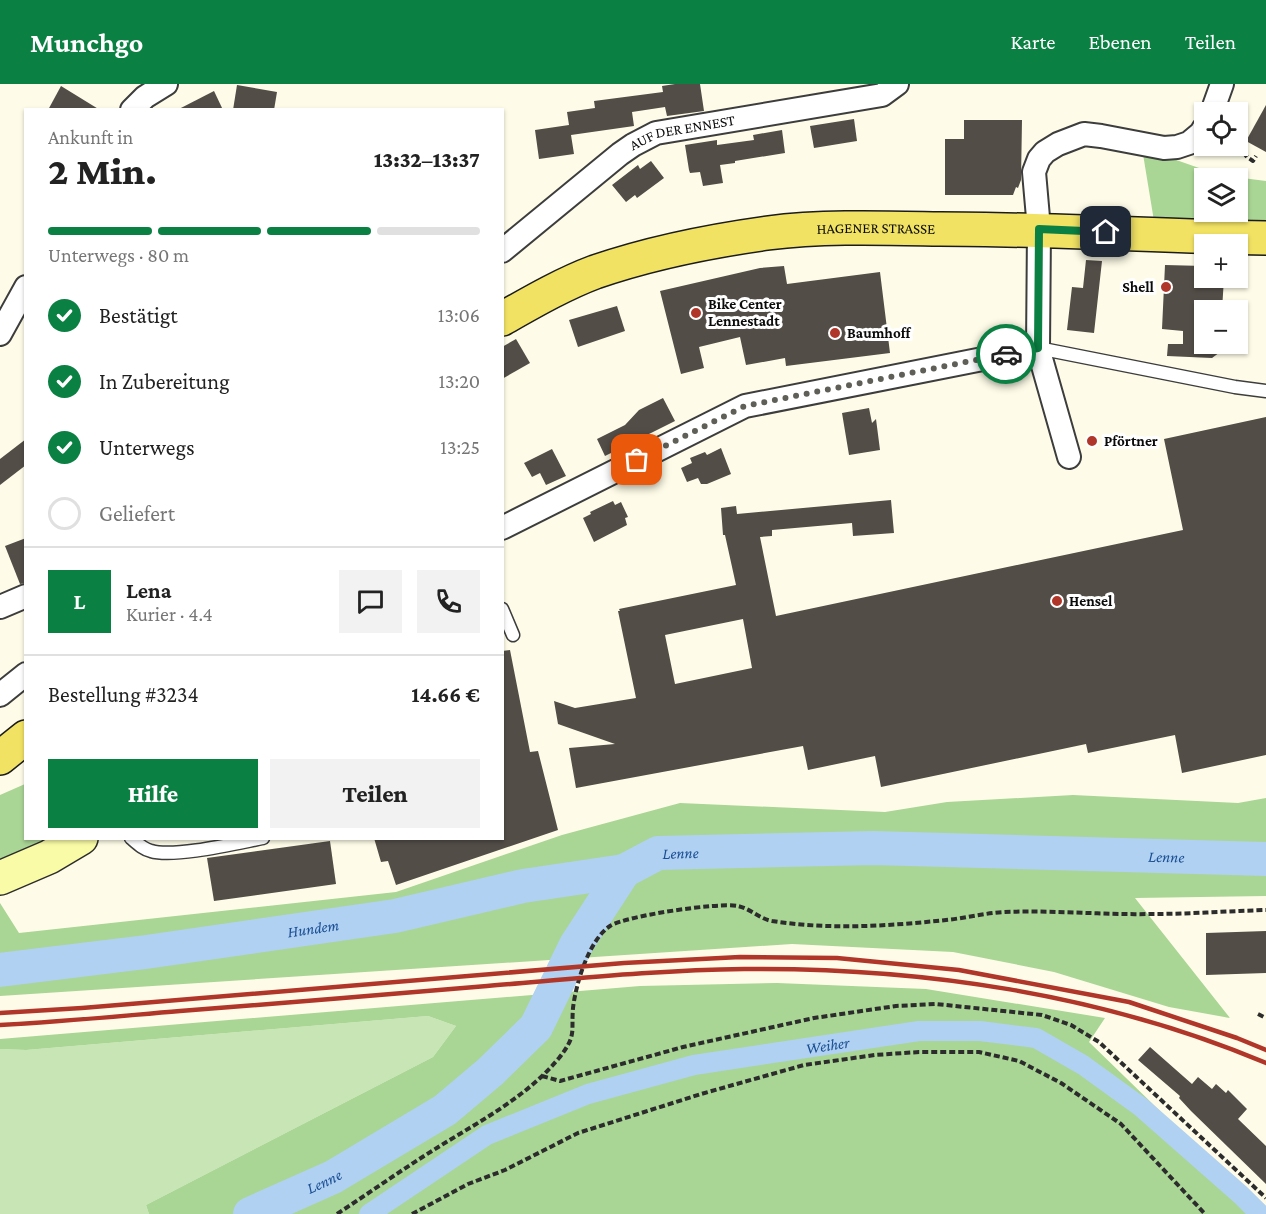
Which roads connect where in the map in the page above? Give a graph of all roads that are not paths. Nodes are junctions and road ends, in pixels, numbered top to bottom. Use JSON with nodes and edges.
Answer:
{"nodes":[{"id":1,"x":166,"y":84,"type":"edge"},
{"id":2,"x":897,"y":84,"type":"edge"},
{"id":3,"x":1222,"y":84,"type":"edge"},
{"id":4,"x":1216,"y":102,"type":"edge"},
{"id":5,"x":134,"y":108,"type":"edge"},
{"id":6,"x":1194,"y":139,"type":"edge"},
{"id":7,"x":1039,"y":229,"type":"junction"},
{"id":8,"x":1266,"y":238,"type":"edge"},
{"id":9,"x":504,"y":249,"type":"edge"},
{"id":10,"x":24,"y":291,"type":"edge"},
{"id":11,"x":504,"y":319,"type":"edge"},
{"id":12,"x":0,"y":334,"type":"edge"},
{"id":13,"x":1038,"y":348,"type":"junction"},
{"id":14,"x":1266,"y":391,"type":"edge"},
{"id":15,"x":1069,"y":457,"type":"dead end"},
{"id":16,"x":504,"y":527,"type":"edge"},
{"id":17,"x":24,"y":597,"type":"edge"},
{"id":18,"x":0,"y":607,"type":"edge"},
{"id":19,"x":504,"y":614,"type":"edge"},
{"id":20,"x":513,"y":635,"type":"dead end"},
{"id":21,"x":24,"y":676,"type":"edge"},
{"id":22,"x":0,"y":695,"type":"edge"},
{"id":23,"x":24,"y":739,"type":"edge"},
{"id":24,"x":0,"y":758,"type":"edge"},
{"id":25,"x":78,"y":840,"type":"edge"},
{"id":26,"x":133,"y":840,"type":"edge"},
{"id":27,"x":251,"y":840,"type":"edge"},
{"id":28,"x":0,"y":878,"type":"edge"}],
"edges":[{"from":1,"to":5,"type":"street"},
{"from":2,"to":9,"type":"street","name":"AUF DER ENNEST"},
{"from":3,"to":4,"type":"street"},
{"from":6,"to":7,"type":"street"},
{"from":7,"to":8,"type":"main road","name":"HAGENER STRASSE"},
{"from":7,"to":11,"type":"main road","name":"HAGENER STRASSE"},
{"from":7,"to":13,"type":"street"},
{"from":10,"to":12,"type":"street"},
{"from":13,"to":14,"type":"lane"},
{"from":13,"to":15,"type":"street"},
{"from":13,"to":16,"type":"street"},
{"from":17,"to":18,"type":"street"},
{"from":19,"to":20,"type":"lane"},
{"from":21,"to":22,"type":"street"},
{"from":23,"to":24,"type":"main road"},
{"from":25,"to":28,"type":"main road"},
{"from":26,"to":27,"type":"lane"}]}
